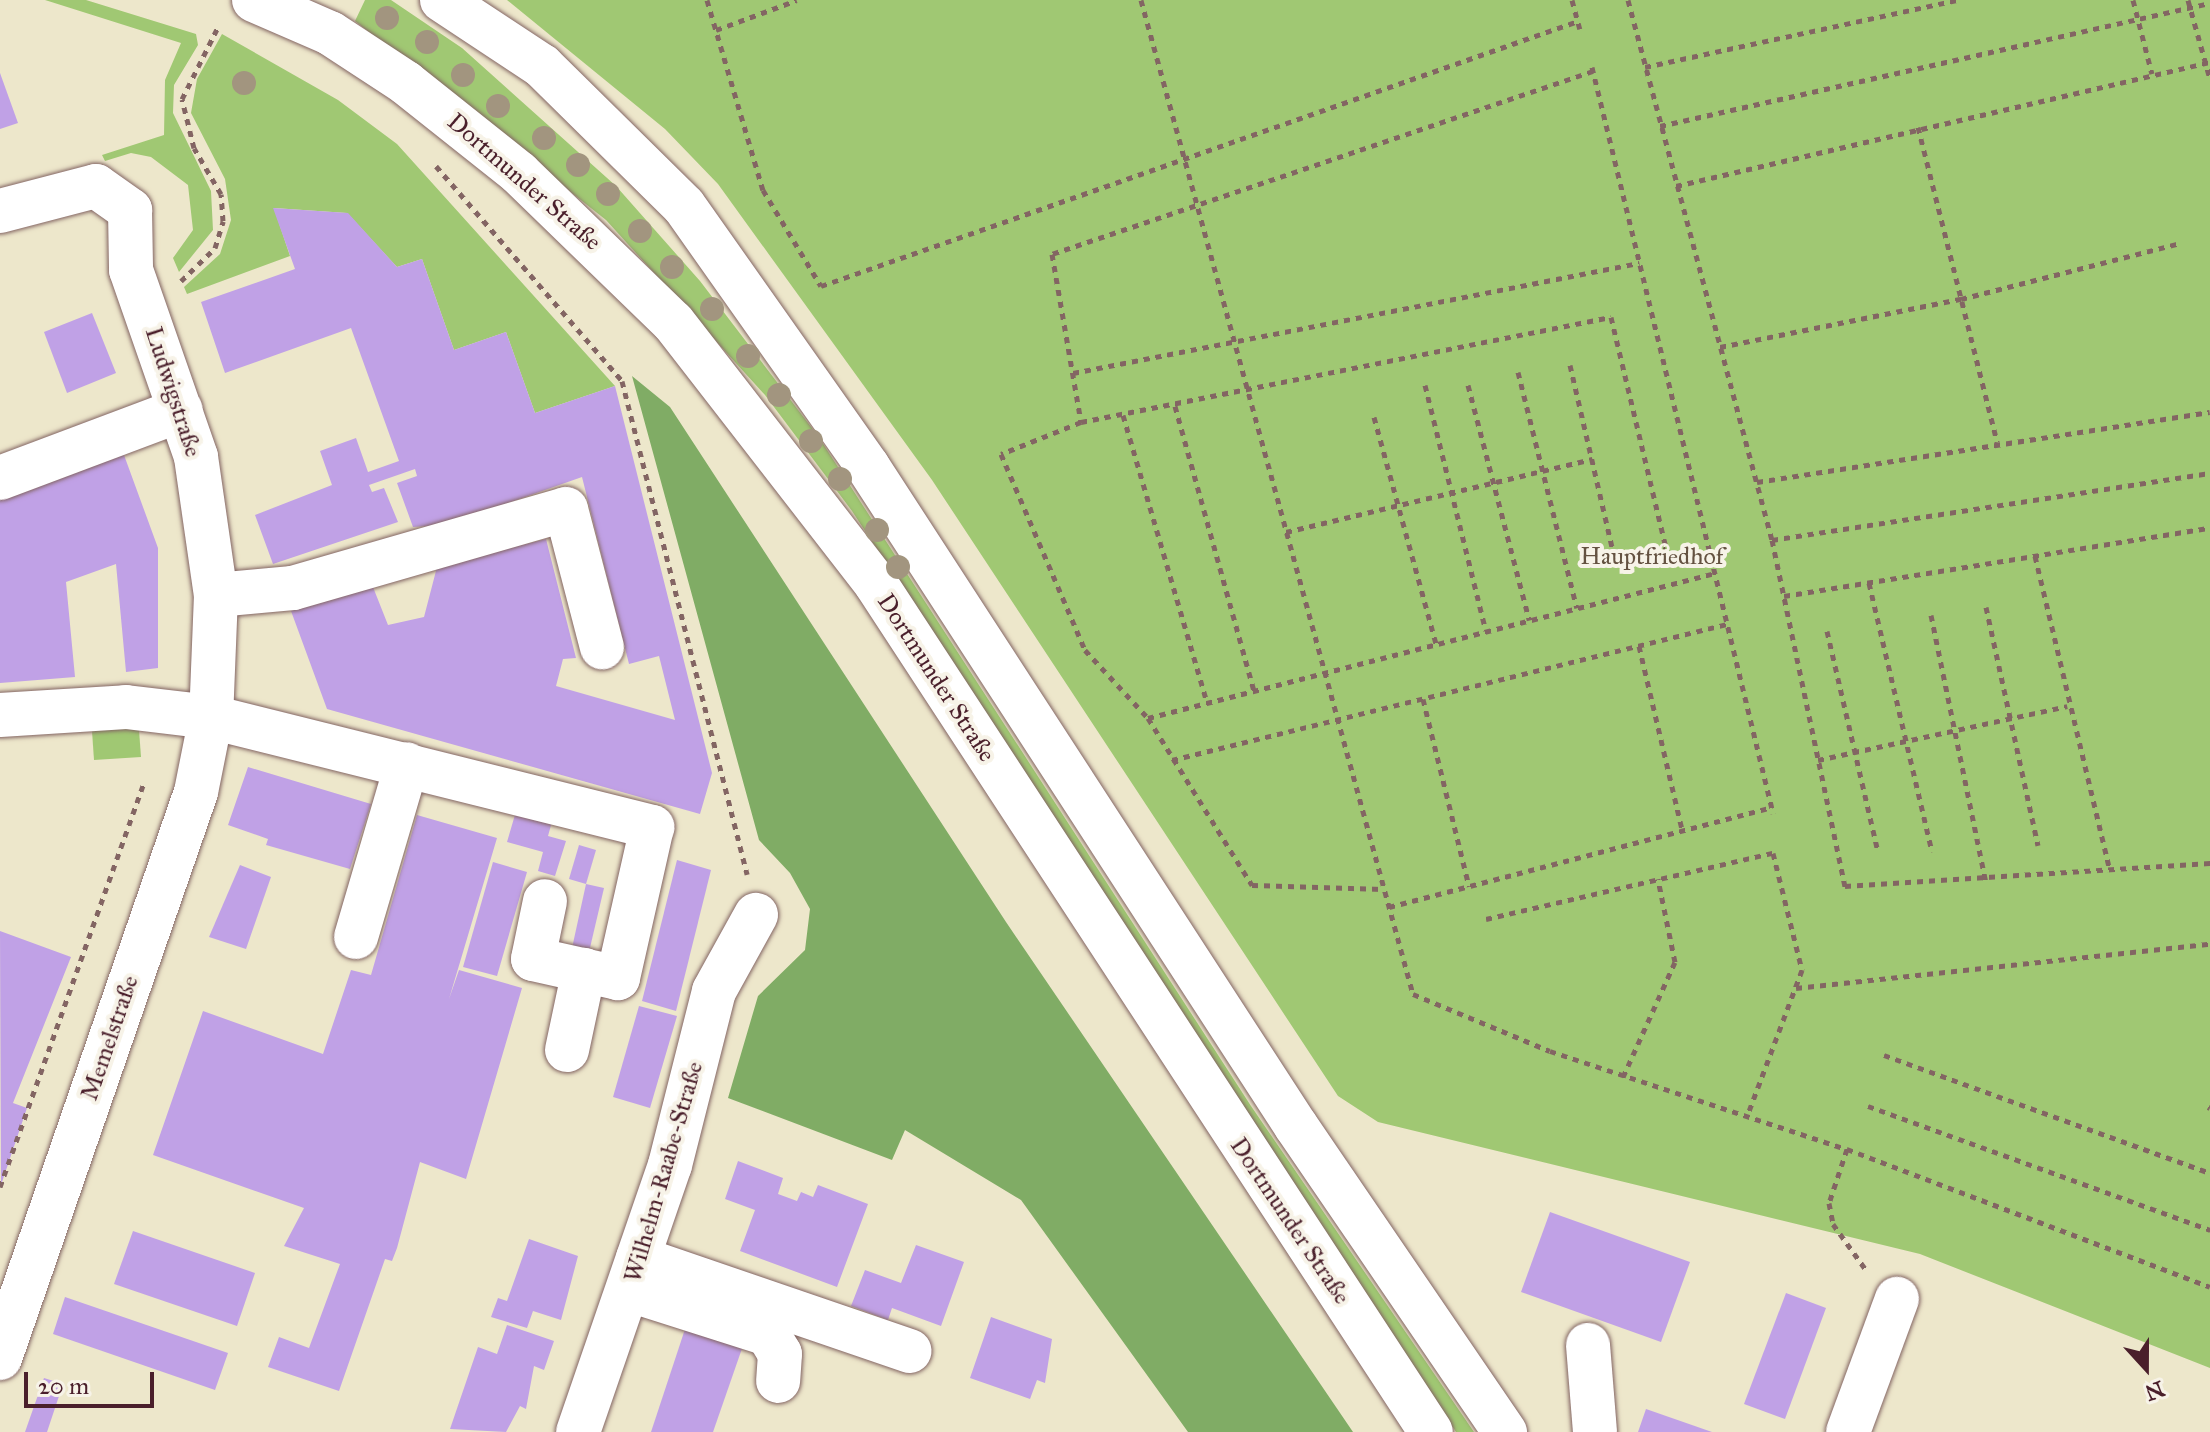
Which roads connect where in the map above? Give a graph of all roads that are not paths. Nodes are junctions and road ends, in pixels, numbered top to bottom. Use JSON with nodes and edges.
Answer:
{"nodes":[{"id":1,"x":254,"y":0,"type":"edge"},
{"id":2,"x":442,"y":0,"type":"edge"},
{"id":3,"x":483,"y":0,"type":"edge"},
{"id":4,"x":309,"y":15,"type":"edge"},
{"id":5,"x":542,"y":66,"type":"junction"},
{"id":6,"x":0,"y":211,"type":"edge"},
{"id":7,"x":181,"y":410,"type":"junction"},
{"id":8,"x":4,"y":464,"type":"edge"},
{"id":9,"x":216,"y":595,"type":"junction"},
{"id":10,"x":602,"y":647,"type":"dead end"},
{"id":11,"x":0,"y":715,"type":"edge"},
{"id":12,"x":211,"y":717,"type":"junction"},
{"id":13,"x":407,"y":764,"type":"junction"},
{"id":14,"x":545,"y":901,"type":"dead end"},
{"id":15,"x":756,"y":915,"type":"road end"},
{"id":16,"x":356,"y":937,"type":"dead end"},
{"id":17,"x":584,"y":970,"type":"junction"},
{"id":18,"x":567,"y":1050,"type":"dead end"},
{"id":19,"x":634,"y":1274,"type":"junction"},
{"id":20,"x":1897,"y":1299,"type":"road end"},
{"id":21,"x":1588,"y":1345,"type":"dead end"},
{"id":22,"x":910,"y":1351,"type":"dead end"},
{"id":23,"x":0,"y":1358,"type":"edge"},
{"id":24,"x":778,"y":1381,"type":"dead end"},
{"id":25,"x":578,"y":1432,"type":"edge"},
{"id":26,"x":1431,"y":1432,"type":"edge"},
{"id":27,"x":1505,"y":1432,"type":"edge"},
{"id":28,"x":1595,"y":1432,"type":"edge"},
{"id":29,"x":1848,"y":1432,"type":"edge"}],
"edges":[{"from":1,"to":4,"type":"main road","name":"Dortmunder Straße"},
{"from":2,"to":5,"type":"main road"},
{"from":3,"to":5,"type":"main road"},
{"from":4,"to":26,"type":"main road","name":"Dortmunder Straße"},
{"from":5,"to":27,"type":"main road"},
{"from":6,"to":7,"type":"main road","name":"Ludwigstraße"},
{"from":7,"to":8,"type":"main road"},
{"from":7,"to":9,"type":"main road","name":"Ludwigstraße"},
{"from":9,"to":10,"type":"main road"},
{"from":9,"to":12,"type":"main road","name":"Ludwigstraße"},
{"from":11,"to":12,"type":"main road"},
{"from":12,"to":13,"type":"main road"},
{"from":12,"to":23,"type":"main road","name":"Memelstraße"},
{"from":13,"to":16,"type":"main road"},
{"from":13,"to":17,"type":"main road"},
{"from":14,"to":17,"type":"main road"},
{"from":15,"to":19,"type":"main road","name":"Wilhelm-Raabe-Straße"},
{"from":17,"to":18,"type":"main road"},
{"from":19,"to":22,"type":"main road"},
{"from":19,"to":24,"type":"main road"},
{"from":19,"to":25,"type":"main road","name":"Wilhelm-Raabe-Straße"},
{"from":20,"to":29,"type":"main road"},
{"from":21,"to":28,"type":"main road"}]}
